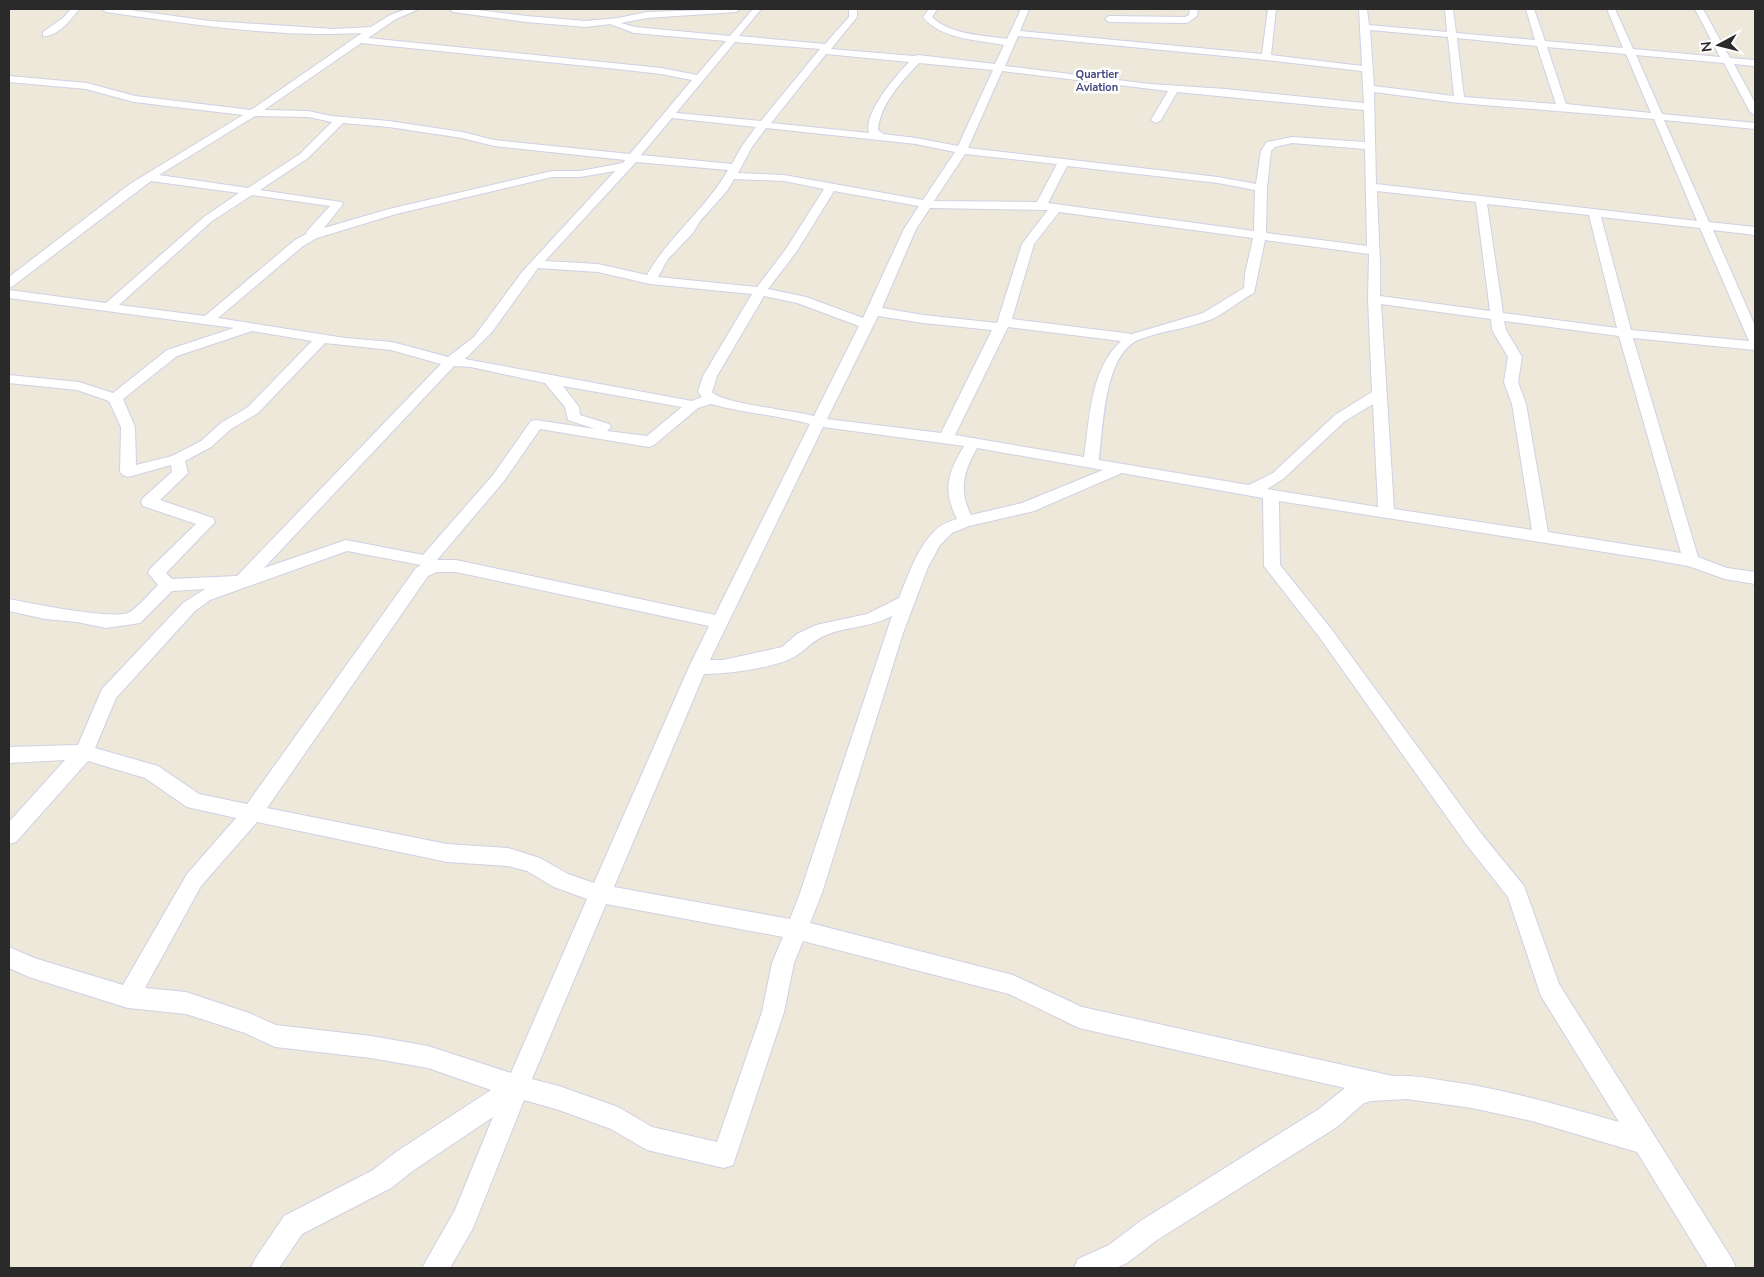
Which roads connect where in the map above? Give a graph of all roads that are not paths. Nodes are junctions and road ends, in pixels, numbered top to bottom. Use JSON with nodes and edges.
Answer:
{"nodes":[{"id":1,"x":75,"y":9,"type":"edge"},
{"id":2,"x":106,"y":9,"type":"edge"},
{"id":3,"x":415,"y":9,"type":"edge"},
{"id":4,"x":453,"y":9,"type":"edge"},
{"id":5,"x":551,"y":9,"type":"edge"},
{"id":6,"x":736,"y":9,"type":"edge"},
{"id":7,"x":757,"y":9,"type":"edge"},
{"id":8,"x":853,"y":9,"type":"edge"},
{"id":9,"x":933,"y":9,"type":"edge"},
{"id":10,"x":1025,"y":9,"type":"edge"},
{"id":11,"x":1112,"y":9,"type":"edge"},
{"id":12,"x":1194,"y":9,"type":"edge"},
{"id":13,"x":1272,"y":9,"type":"edge"},
{"id":14,"x":1363,"y":9,"type":"edge"},
{"id":15,"x":1449,"y":9,"type":"edge"},
{"id":16,"x":1530,"y":9,"type":"edge"},
{"id":17,"x":1611,"y":9,"type":"edge"},
{"id":18,"x":1699,"y":9,"type":"edge"},
{"id":19,"x":539,"y":20,"type":"junction"},
{"id":20,"x":612,"y":22,"type":"junction"},
{"id":21,"x":1366,"y":27,"type":"junction"},
{"id":22,"x":373,"y":30,"type":"junction"},
{"id":23,"x":1103,"y":30,"type":"junction"},
{"id":24,"x":46,"y":34,"type":"dead end"},
{"id":25,"x":1452,"y":36,"type":"junction"},
{"id":26,"x":1013,"y":38,"type":"junction"},
{"id":27,"x":732,"y":39,"type":"junction"},
{"id":28,"x":360,"y":40,"type":"junction"},
{"id":29,"x":1541,"y":43,"type":"junction"},
{"id":30,"x":825,"y":49,"type":"junction"},
{"id":31,"x":1629,"y":52,"type":"junction"},
{"id":32,"x":1266,"y":57,"type":"junction"},
{"id":33,"x":918,"y":58,"type":"junction"},
{"id":34,"x":1727,"y":60,"type":"junction"},
{"id":35,"x":1755,"y":63,"type":"edge"},
{"id":36,"x":1000,"y":68,"type":"junction"},
{"id":37,"x":1366,"y":69,"type":"junction"},
{"id":38,"x":9,"y":78,"type":"edge"},
{"id":39,"x":700,"y":79,"type":"junction"},
{"id":40,"x":1369,"y":88,"type":"junction"},
{"id":41,"x":1174,"y":89,"type":"junction"},
{"id":42,"x":1459,"y":100,"type":"junction"},
{"id":43,"x":1368,"y":107,"type":"junction"},
{"id":44,"x":1562,"y":107,"type":"junction"},
{"id":45,"x":1755,"y":112,"type":"edge"},
{"id":46,"x":254,"y":113,"type":"junction"},
{"id":47,"x":670,"y":115,"type":"junction"},
{"id":48,"x":1657,"y":117,"type":"junction"},
{"id":49,"x":340,"y":120,"type":"junction"},
{"id":50,"x":1156,"y":120,"type":"dead end"},
{"id":51,"x":764,"y":125,"type":"junction"},
{"id":52,"x":1755,"y":126,"type":"edge"},
{"id":53,"x":880,"y":138,"type":"junction"},
{"id":54,"x":1370,"y":146,"type":"junction"},
{"id":55,"x":962,"y":150,"type":"junction"},
{"id":56,"x":630,"y":161,"type":"junction"},
{"id":57,"x":1063,"y":163,"type":"junction"},
{"id":58,"x":733,"y":171,"type":"junction"},
{"id":59,"x":149,"y":178,"type":"junction"},
{"id":60,"x":1371,"y":187,"type":"junction"},
{"id":61,"x":830,"y":188,"type":"junction"},
{"id":62,"x":1261,"y":188,"type":"junction"},
{"id":63,"x":246,"y":192,"type":"junction"},
{"id":64,"x":1481,"y":200,"type":"junction"},
{"id":65,"x":925,"y":204,"type":"junction"},
{"id":66,"x":1042,"y":206,"type":"junction"},
{"id":67,"x":1056,"y":209,"type":"junction"},
{"id":68,"x":1594,"y":212,"type":"junction"},
{"id":69,"x":1704,"y":225,"type":"junction"},
{"id":70,"x":1755,"y":231,"type":"edge"},
{"id":71,"x":1260,"y":235,"type":"junction"},
{"id":72,"x":299,"y":243,"type":"junction"},
{"id":73,"x":1375,"y":251,"type":"junction"},
{"id":74,"x":535,"y":264,"type":"junction"},
{"id":75,"x":650,"y":280,"type":"junction"},
{"id":76,"x":9,"y":283,"type":"edge"},
{"id":77,"x":760,"y":291,"type":"junction"},
{"id":78,"x":9,"y":294,"type":"edge"},
{"id":79,"x":1374,"y":299,"type":"junction"},
{"id":80,"x":110,"y":306,"type":"junction"},
{"id":81,"x":1497,"y":316,"type":"junction"},
{"id":82,"x":870,"y":317,"type":"junction"},
{"id":83,"x":208,"y":320,"type":"junction"},
{"id":84,"x":1002,"y":325,"type":"junction"},
{"id":85,"x":251,"y":327,"type":"junction"},
{"id":86,"x":1626,"y":333,"type":"junction"},
{"id":87,"x":322,"y":338,"type":"junction"},
{"id":88,"x":1132,"y":338,"type":"junction"},
{"id":89,"x":1755,"y":341,"type":"edge"},
{"id":90,"x":1755,"y":346,"type":"edge"},
{"id":91,"x":450,"y":362,"type":"junction"},
{"id":92,"x":9,"y":379,"type":"edge"},
{"id":93,"x":550,"y":380,"type":"junction"},
{"id":94,"x":1379,"y":394,"type":"junction"},
{"id":95,"x":115,"y":398,"type":"junction"},
{"id":96,"x":710,"y":399,"type":"junction"},
{"id":97,"x":693,"y":405,"type":"junction"},
{"id":98,"x":818,"y":422,"type":"junction"},
{"id":99,"x":946,"y":438,"type":"junction"},
{"id":100,"x":649,"y":442,"type":"junction"},
{"id":101,"x":973,"y":443,"type":"junction"},
{"id":102,"x":177,"y":459,"type":"junction"},
{"id":103,"x":1091,"y":462,"type":"junction"},
{"id":104,"x":1121,"y":468,"type":"junction"},
{"id":105,"x":1262,"y":492,"type":"junction"},
{"id":106,"x":1386,"y":514,"type":"junction"},
{"id":107,"x":966,"y":521,"type":"junction"},
{"id":108,"x":1541,"y":536,"type":"junction"},
{"id":109,"x":1691,"y":561,"type":"junction"},
{"id":110,"x":1755,"y":578,"type":"edge"},
{"id":111,"x":241,"y":582,"type":"junction"},
{"id":112,"x":168,"y":585,"type":"junction"},
{"id":113,"x":906,"y":602,"type":"junction"},
{"id":114,"x":9,"y":605,"type":"edge"},
{"id":115,"x":720,"y":622,"type":"junction"},
{"id":116,"x":698,"y":667,"type":"junction"},
{"id":117,"x":84,"y":752,"type":"junction"},
{"id":118,"x":9,"y":754,"type":"edge"},
{"id":119,"x":252,"y":813,"type":"junction"},
{"id":120,"x":9,"y":836,"type":"edge"},
{"id":121,"x":600,"y":894,"type":"junction"},
{"id":122,"x":797,"y":930,"type":"junction"},
{"id":123,"x":9,"y":957,"type":"edge"},
{"id":124,"x":128,"y":997,"type":"junction"},
{"id":125,"x":517,"y":1087,"type":"junction"},
{"id":126,"x":1391,"y":1087,"type":"junction"},
{"id":127,"x":1644,"y":1142,"type":"junction"},
{"id":128,"x":264,"y":1268,"type":"edge"},
{"id":129,"x":435,"y":1268,"type":"edge"},
{"id":130,"x":1087,"y":1268,"type":"edge"},
{"id":131,"x":1722,"y":1268,"type":"edge"}],
"edges":[{"from":1,"to":24,"type":"street"},
{"from":2,"to":22,"type":"street"},
{"from":3,"to":22,"type":"street"},
{"from":4,"to":19,"type":"street"},
{"from":5,"to":19,"type":"street"},
{"from":6,"to":20,"type":"street"},
{"from":7,"to":27,"type":"street"},
{"from":8,"to":30,"type":"street"},
{"from":9,"to":26,"type":"street"},
{"from":10,"to":26,"type":"street"},
{"from":11,"to":23,"type":"street"},
{"from":12,"to":23,"type":"street"},
{"from":13,"to":32,"type":"street"},
{"from":14,"to":21,"type":"street"},
{"from":15,"to":25,"type":"street"},
{"from":16,"to":29,"type":"street"},
{"from":17,"to":31,"type":"street"},
{"from":18,"to":34,"type":"street"},
{"from":19,"to":20,"type":"street"},
{"from":20,"to":27,"type":"street"},
{"from":21,"to":25,"type":"street"},
{"from":21,"to":37,"type":"street"},
{"from":22,"to":28,"type":"street"},
{"from":23,"to":26,"type":"street"},
{"from":23,"to":32,"type":"street"},
{"from":25,"to":29,"type":"street"},
{"from":25,"to":42,"type":"street"},
{"from":26,"to":36,"type":"street"},
{"from":27,"to":30,"type":"street"},
{"from":27,"to":39,"type":"street"},
{"from":28,"to":39,"type":"street"},
{"from":28,"to":46,"type":"street"},
{"from":29,"to":31,"type":"street"},
{"from":29,"to":44,"type":"street"},
{"from":30,"to":33,"type":"street"},
{"from":30,"to":51,"type":"street"},
{"from":31,"to":34,"type":"street"},
{"from":31,"to":48,"type":"street"},
{"from":32,"to":37,"type":"street"},
{"from":33,"to":36,"type":"street"},
{"from":33,"to":53,"type":"street"},
{"from":34,"to":35,"type":"street"},
{"from":34,"to":45,"type":"street"},
{"from":36,"to":41,"type":"street"},
{"from":36,"to":55,"type":"street"},
{"from":37,"to":40,"type":"street"},
{"from":38,"to":46,"type":"street"},
{"from":39,"to":47,"type":"street"},
{"from":40,"to":42,"type":"street"},
{"from":40,"to":43,"type":"street"},
{"from":41,"to":43,"type":"street"},
{"from":41,"to":50,"type":"street"},
{"from":42,"to":44,"type":"street"},
{"from":43,"to":54,"type":"street"},
{"from":44,"to":48,"type":"street"},
{"from":46,"to":49,"type":"street"},
{"from":46,"to":59,"type":"street"},
{"from":47,"to":51,"type":"street"},
{"from":47,"to":56,"type":"street"},
{"from":48,"to":52,"type":"street"},
{"from":48,"to":69,"type":"street"},
{"from":49,"to":56,"type":"street"},
{"from":49,"to":63,"type":"street"},
{"from":51,"to":53,"type":"street"},
{"from":51,"to":58,"type":"street"},
{"from":53,"to":55,"type":"street"},
{"from":54,"to":60,"type":"street"},
{"from":54,"to":62,"type":"street"},
{"from":55,"to":57,"type":"street"},
{"from":55,"to":65,"type":"street"},
{"from":56,"to":58,"type":"street"},
{"from":56,"to":72,"type":"street"},
{"from":56,"to":74,"type":"street"},
{"from":57,"to":62,"type":"street"},
{"from":57,"to":66,"type":"street"},
{"from":58,"to":61,"type":"street"},
{"from":58,"to":75,"type":"street"},
{"from":59,"to":63,"type":"street"},
{"from":59,"to":76,"type":"street"},
{"from":60,"to":64,"type":"street"},
{"from":60,"to":73,"type":"street"},
{"from":61,"to":65,"type":"street"},
{"from":61,"to":77,"type":"street"},
{"from":62,"to":71,"type":"street"},
{"from":63,"to":72,"type":"street"},
{"from":63,"to":80,"type":"street"},
{"from":64,"to":68,"type":"street"},
{"from":64,"to":81,"type":"street"},
{"from":65,"to":66,"type":"street"},
{"from":65,"to":82,"type":"street"},
{"from":66,"to":67,"type":"street"},
{"from":67,"to":71,"type":"street"},
{"from":67,"to":84,"type":"street"},
{"from":68,"to":69,"type":"street"},
{"from":68,"to":86,"type":"street"},
{"from":69,"to":70,"type":"street"},
{"from":69,"to":89,"type":"street"},
{"from":71,"to":73,"type":"street"},
{"from":71,"to":88,"type":"street"},
{"from":72,"to":83,"type":"street"},
{"from":73,"to":79,"type":"street"},
{"from":74,"to":75,"type":"street"},
{"from":74,"to":91,"type":"street"},
{"from":75,"to":77,"type":"street"},
{"from":77,"to":82,"type":"street"},
{"from":77,"to":96,"type":"street"},
{"from":78,"to":80,"type":"street"},
{"from":79,"to":81,"type":"street"},
{"from":79,"to":94,"type":"street"},
{"from":80,"to":83,"type":"street"},
{"from":81,"to":86,"type":"street"},
{"from":81,"to":108,"type":"street"},
{"from":82,"to":84,"type":"street"},
{"from":82,"to":98,"type":"street"},
{"from":83,"to":85,"type":"street"},
{"from":84,"to":88,"type":"street"},
{"from":84,"to":99,"type":"street"},
{"from":85,"to":87,"type":"street"},
{"from":85,"to":95,"type":"street"},
{"from":86,"to":90,"type":"street"},
{"from":86,"to":109,"type":"street"},
{"from":87,"to":91,"type":"street"},
{"from":87,"to":102,"type":"street"},
{"from":88,"to":103,"type":"street"},
{"from":91,"to":93,"type":"street"},
{"from":91,"to":111,"type":"street"},
{"from":92,"to":95,"type":"street"},
{"from":93,"to":97,"type":"street"},
{"from":93,"to":100,"type":"street"},
{"from":94,"to":105,"type":"street"},
{"from":94,"to":106,"type":"street"},
{"from":95,"to":102,"type":"street"},
{"from":96,"to":97,"type":"street"},
{"from":96,"to":98,"type":"street"},
{"from":97,"to":100,"type":"street"},
{"from":98,"to":99,"type":"street"},
{"from":98,"to":115,"type":"street"},
{"from":99,"to":101,"type":"street"},
{"from":100,"to":111,"type":"street"},
{"from":101,"to":103,"type":"street"},
{"from":101,"to":107,"type":"street"},
{"from":102,"to":112,"type":"street"},
{"from":103,"to":104,"type":"street"},
{"from":104,"to":105,"type":"street"},
{"from":104,"to":107,"type":"street"},
{"from":105,"to":106,"type":"street"},
{"from":105,"to":127,"type":"street"},
{"from":106,"to":108,"type":"street"},
{"from":107,"to":113,"type":"street"},
{"from":108,"to":109,"type":"street"},
{"from":109,"to":110,"type":"street"},
{"from":111,"to":112,"type":"street"},
{"from":111,"to":117,"type":"street"},
{"from":112,"to":114,"type":"street"},
{"from":113,"to":116,"type":"street"},
{"from":113,"to":122,"type":"street"},
{"from":115,"to":116,"type":"street"},
{"from":115,"to":119,"type":"street"},
{"from":116,"to":121,"type":"street"},
{"from":117,"to":118,"type":"street"},
{"from":117,"to":119,"type":"street"},
{"from":117,"to":120,"type":"street"},
{"from":119,"to":121,"type":"street"},
{"from":119,"to":124,"type":"street"},
{"from":121,"to":122,"type":"street"},
{"from":121,"to":125,"type":"street"},
{"from":122,"to":125,"type":"street"},
{"from":122,"to":126,"type":"street"},
{"from":123,"to":124,"type":"street"},
{"from":124,"to":125,"type":"street"},
{"from":125,"to":128,"type":"street"},
{"from":125,"to":129,"type":"street"},
{"from":126,"to":127,"type":"street"},
{"from":126,"to":130,"type":"street"},
{"from":127,"to":131,"type":"street"}]}
